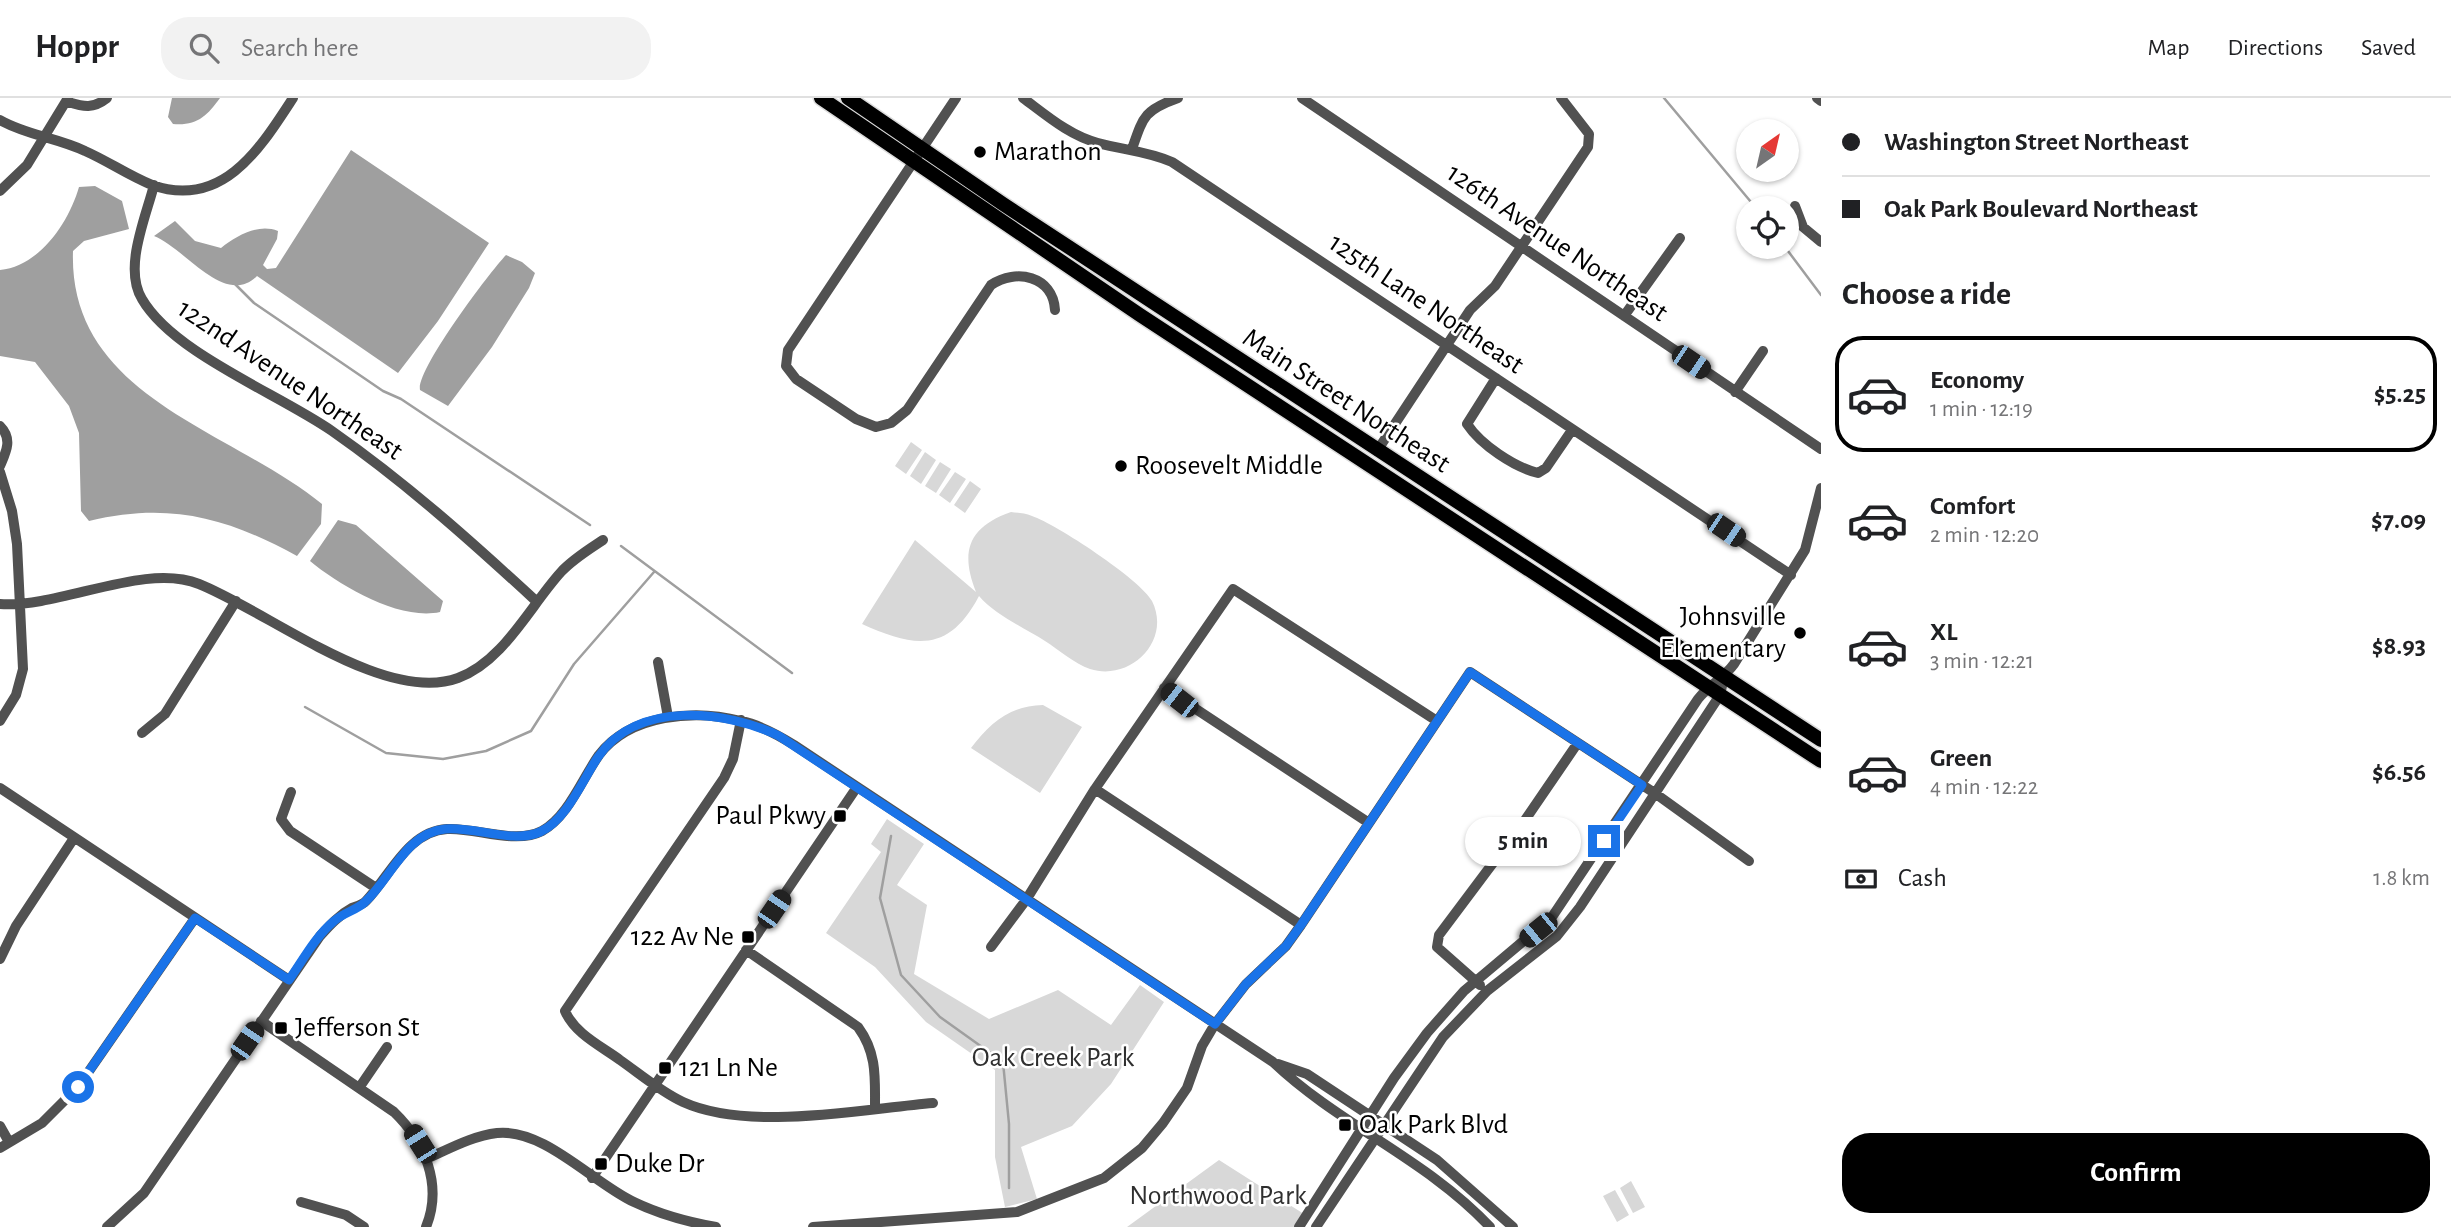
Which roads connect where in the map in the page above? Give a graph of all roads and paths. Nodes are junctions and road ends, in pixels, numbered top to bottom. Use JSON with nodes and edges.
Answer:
{"nodes":[{"id":1,"x":107,"y":98,"type":"edge"},
{"id":2,"x":293,"y":98,"type":"edge"},
{"id":3,"x":821,"y":98,"type":"edge"},
{"id":4,"x":848,"y":98,"type":"edge"},
{"id":5,"x":956,"y":98,"type":"edge"},
{"id":6,"x":1023,"y":98,"type":"edge"},
{"id":7,"x":1178,"y":98,"type":"edge"},
{"id":8,"x":1302,"y":98,"type":"edge"},
{"id":9,"x":1561,"y":98,"type":"edge"},
{"id":10,"x":1817,"y":98,"type":"edge"},
{"id":11,"x":68,"y":100,"type":"edge"},
{"id":12,"x":1821,"y":101,"type":"edge"},
{"id":13,"x":0,"y":120,"type":"edge"},
{"id":14,"x":44,"y":136,"type":"junction"},
{"id":15,"x":922,"y":149,"type":"junction"},
{"id":16,"x":1132,"y":149,"type":"junction"},
{"id":17,"x":913,"y":162,"type":"junction"},
{"id":18,"x":154,"y":185,"type":"junction"},
{"id":19,"x":0,"y":191,"type":"edge"},
{"id":20,"x":1799,"y":216,"type":"edge"},
{"id":21,"x":1680,"y":238,"type":"dead end"},
{"id":22,"x":1821,"y":242,"type":"edge"},
{"id":23,"x":1522,"y":246,"type":"junction"},
{"id":24,"x":1055,"y":310,"type":"dead end"},
{"id":25,"x":1624,"y":316,"type":"junction"},
{"id":26,"x":1447,"y":345,"type":"junction"},
{"id":27,"x":1763,"y":351,"type":"dead end"},
{"id":28,"x":1496,"y":378,"type":"junction"},
{"id":29,"x":1735,"y":392,"type":"junction"},
{"id":30,"x":0,"y":426,"type":"edge"},
{"id":31,"x":1572,"y":430,"type":"junction"},
{"id":32,"x":1821,"y":449,"type":"edge"},
{"id":33,"x":1377,"y":451,"type":"junction"},
{"id":34,"x":0,"y":469,"type":"edge"},
{"id":35,"x":1821,"y":488,"type":"edge"},
{"id":36,"x":603,"y":540,"type":"dead end"},
{"id":37,"x":1791,"y":575,"type":"junction"},
{"id":38,"x":236,"y":601,"type":"junction"},
{"id":39,"x":536,"y":601,"type":"junction"},
{"id":40,"x":0,"y":604,"type":"edge"},
{"id":41,"x":19,"y":604,"type":"junction"},
{"id":42,"x":658,"y":662,"type":"dead end"},
{"id":43,"x":1724,"y":677,"type":"junction"},
{"id":44,"x":1164,"y":688,"type":"junction"},
{"id":45,"x":1714,"y":691,"type":"junction"},
{"id":46,"x":668,"y":717,"type":"junction"},
{"id":47,"x":741,"y":720,"type":"junction"},
{"id":48,"x":0,"y":721,"type":"edge"},
{"id":49,"x":1437,"y":721,"type":"junction"},
{"id":50,"x":142,"y":733,"type":"dead end"},
{"id":51,"x":1821,"y":740,"type":"edge"},
{"id":52,"x":1577,"y":744,"type":"junction"},
{"id":53,"x":1821,"y":761,"type":"edge"},
{"id":54,"x":1642,"y":785,"type":"junction"},
{"id":55,"x":857,"y":787,"type":"junction"},
{"id":56,"x":0,"y":788,"type":"edge"},
{"id":57,"x":1096,"y":789,"type":"junction"},
{"id":58,"x":290,"y":792,"type":"dead end"},
{"id":59,"x":1656,"y":794,"type":"junction"},
{"id":60,"x":1369,"y":823,"type":"junction"},
{"id":61,"x":74,"y":838,"type":"junction"},
{"id":62,"x":1749,"y":861,"type":"dead end"},
{"id":63,"x":376,"y":888,"type":"junction"},
{"id":64,"x":1026,"y":900,"type":"junction"},
{"id":65,"x":195,"y":918,"type":"junction"},
{"id":66,"x":1301,"y":925,"type":"junction"},
{"id":67,"x":991,"y":947,"type":"dead end"},
{"id":68,"x":746,"y":950,"type":"junction"},
{"id":69,"x":0,"y":958,"type":"edge"},
{"id":70,"x":289,"y":980,"type":"junction"},
{"id":71,"x":1475,"y":981,"type":"junction"},
{"id":72,"x":1487,"y":992,"type":"junction"},
{"id":73,"x":261,"y":1021,"type":"junction"},
{"id":74,"x":1215,"y":1024,"type":"junction"},
{"id":75,"x":387,"y":1047,"type":"dead end"},
{"id":76,"x":1273,"y":1062,"type":"junction"},
{"id":77,"x":654,"y":1083,"type":"junction"},
{"id":78,"x":359,"y":1088,"type":"junction"},
{"id":79,"x":933,"y":1103,"type":"dead end"},
{"id":80,"x":875,"y":1108,"type":"junction"},
{"id":81,"x":1370,"y":1116,"type":"junction"},
{"id":82,"x":1383,"y":1125,"type":"junction"},
{"id":83,"x":0,"y":1126,"type":"edge"},
{"id":84,"x":1363,"y":1129,"type":"junction"},
{"id":85,"x":1374,"y":1139,"type":"junction"},
{"id":86,"x":5,"y":1145,"type":"edge"},
{"id":87,"x":426,"y":1159,"type":"junction"},
{"id":88,"x":592,"y":1178,"type":"junction"},
{"id":89,"x":301,"y":1202,"type":"dead end"},
{"id":90,"x":666,"y":1222,"type":"edge"},
{"id":91,"x":107,"y":1227,"type":"edge"},
{"id":92,"x":365,"y":1227,"type":"edge"},
{"id":93,"x":426,"y":1227,"type":"edge"},
{"id":94,"x":716,"y":1227,"type":"edge"},
{"id":95,"x":813,"y":1227,"type":"edge"},
{"id":96,"x":1299,"y":1227,"type":"edge"},
{"id":97,"x":1317,"y":1227,"type":"edge"},
{"id":98,"x":1490,"y":1227,"type":"edge"},
{"id":99,"x":1513,"y":1227,"type":"edge"}],
"edges":[{"from":1,"to":11,"type":"street"},
{"from":2,"to":18,"type":"street"},
{"from":3,"to":17,"type":"main road"},
{"from":4,"to":15,"type":"main road","name":"Main Street Northeast"},
{"from":5,"to":15,"type":"street"},
{"from":6,"to":16,"type":"street","name":"125th Lane Northeast"},
{"from":7,"to":16,"type":"street"},
{"from":8,"to":23,"type":"street","name":"126th Avenue Northeast"},
{"from":9,"to":23,"type":"street"},
{"from":10,"to":12,"type":"street"},
{"from":11,"to":14,"type":"street"},
{"from":13,"to":14,"type":"street"},
{"from":14,"to":18,"type":"street"},
{"from":14,"to":19,"type":"street"},
{"from":15,"to":17,"type":"street"},
{"from":15,"to":33,"type":"main road","name":"Main Street Northeast"},
{"from":16,"to":26,"type":"street","name":"125th Lane Northeast"},
{"from":17,"to":24,"type":"street"},
{"from":17,"to":45,"type":"main road","name":"Main Street Northeast"},
{"from":18,"to":39,"type":"street","name":"122nd Avenue Northeast"},
{"from":20,"to":22,"type":"street"},
{"from":21,"to":25,"type":"street"},
{"from":23,"to":25,"type":"street","name":"126th Avenue Northeast"},
{"from":23,"to":26,"type":"street"},
{"from":25,"to":29,"type":"street","name":"126th Avenue Northeast"},
{"from":26,"to":28,"type":"street","name":"125th Lane Northeast"},
{"from":26,"to":33,"type":"street"},
{"from":27,"to":29,"type":"street"},
{"from":28,"to":31,"type":"street","name":"125th Lane Northeast"},
{"from":28,"to":31,"type":"street"},
{"from":29,"to":32,"type":"street","name":"126th Avenue Northeast"},
{"from":30,"to":34,"type":"street"},
{"from":31,"to":37,"type":"street","name":"125th Lane Northeast"},
{"from":33,"to":43,"type":"main road","name":"Main Street Northeast"},
{"from":34,"to":41,"type":"street"},
{"from":35,"to":37,"type":"street"},
{"from":36,"to":39,"type":"street"},
{"from":37,"to":43,"type":"street"},
{"from":38,"to":39,"type":"street"},
{"from":38,"to":41,"type":"street"},
{"from":38,"to":50,"type":"street"},
{"from":40,"to":41,"type":"street"},
{"from":41,"to":48,"type":"street"},
{"from":42,"to":46,"type":"street"},
{"from":43,"to":45,"type":"street"},
{"from":43,"to":51,"type":"main road","name":"Main Street Northeast"},
{"from":44,"to":49,"type":"street"},
{"from":44,"to":57,"type":"street"},
{"from":44,"to":60,"type":"street"},
{"from":45,"to":53,"type":"main road","name":"Main Street Northeast"},
{"from":45,"to":54,"type":"street"},
{"from":45,"to":59,"type":"street"},
{"from":46,"to":47,"type":"street"},
{"from":46,"to":63,"type":"street"},
{"from":47,"to":55,"type":"street"},
{"from":47,"to":77,"type":"street"},
{"from":49,"to":52,"type":"street"},
{"from":49,"to":60,"type":"street"},
{"from":52,"to":54,"type":"street"},
{"from":52,"to":71,"type":"street"},
{"from":54,"to":59,"type":"street"},
{"from":54,"to":71,"type":"street"},
{"from":55,"to":64,"type":"street"},
{"from":55,"to":68,"type":"street"},
{"from":56,"to":61,"type":"street"},
{"from":57,"to":64,"type":"street"},
{"from":57,"to":66,"type":"street"},
{"from":58,"to":63,"type":"street"},
{"from":59,"to":62,"type":"street"},
{"from":59,"to":72,"type":"street"},
{"from":60,"to":66,"type":"street"},
{"from":61,"to":65,"type":"street"},
{"from":61,"to":69,"type":"street"},
{"from":63,"to":70,"type":"street"},
{"from":64,"to":67,"type":"street"},
{"from":64,"to":74,"type":"street"},
{"from":65,"to":70,"type":"street"},
{"from":65,"to":86,"type":"street"},
{"from":66,"to":74,"type":"street"},
{"from":68,"to":77,"type":"street"},
{"from":68,"to":80,"type":"street"},
{"from":70,"to":73,"type":"street"},
{"from":71,"to":72,"type":"street"},
{"from":71,"to":81,"type":"street"},
{"from":72,"to":82,"type":"street"},
{"from":73,"to":78,"type":"street"},
{"from":73,"to":91,"type":"street"},
{"from":74,"to":76,"type":"street"},
{"from":74,"to":95,"type":"street"},
{"from":75,"to":78,"type":"street"},
{"from":76,"to":81,"type":"street"},
{"from":76,"to":84,"type":"street"},
{"from":77,"to":80,"type":"street"},
{"from":77,"to":88,"type":"street"},
{"from":78,"to":87,"type":"street"},
{"from":79,"to":80,"type":"street"},
{"from":81,"to":82,"type":"street"},
{"from":81,"to":84,"type":"street"},
{"from":82,"to":85,"type":"street"},
{"from":82,"to":99,"type":"street"},
{"from":83,"to":86,"type":"street"},
{"from":84,"to":85,"type":"street"},
{"from":84,"to":96,"type":"street"},
{"from":85,"to":97,"type":"street"},
{"from":85,"to":98,"type":"street"},
{"from":87,"to":88,"type":"street"},
{"from":87,"to":93,"type":"street"},
{"from":88,"to":90,"type":"street"},
{"from":89,"to":92,"type":"street"},
{"from":90,"to":94,"type":"street"}]}
